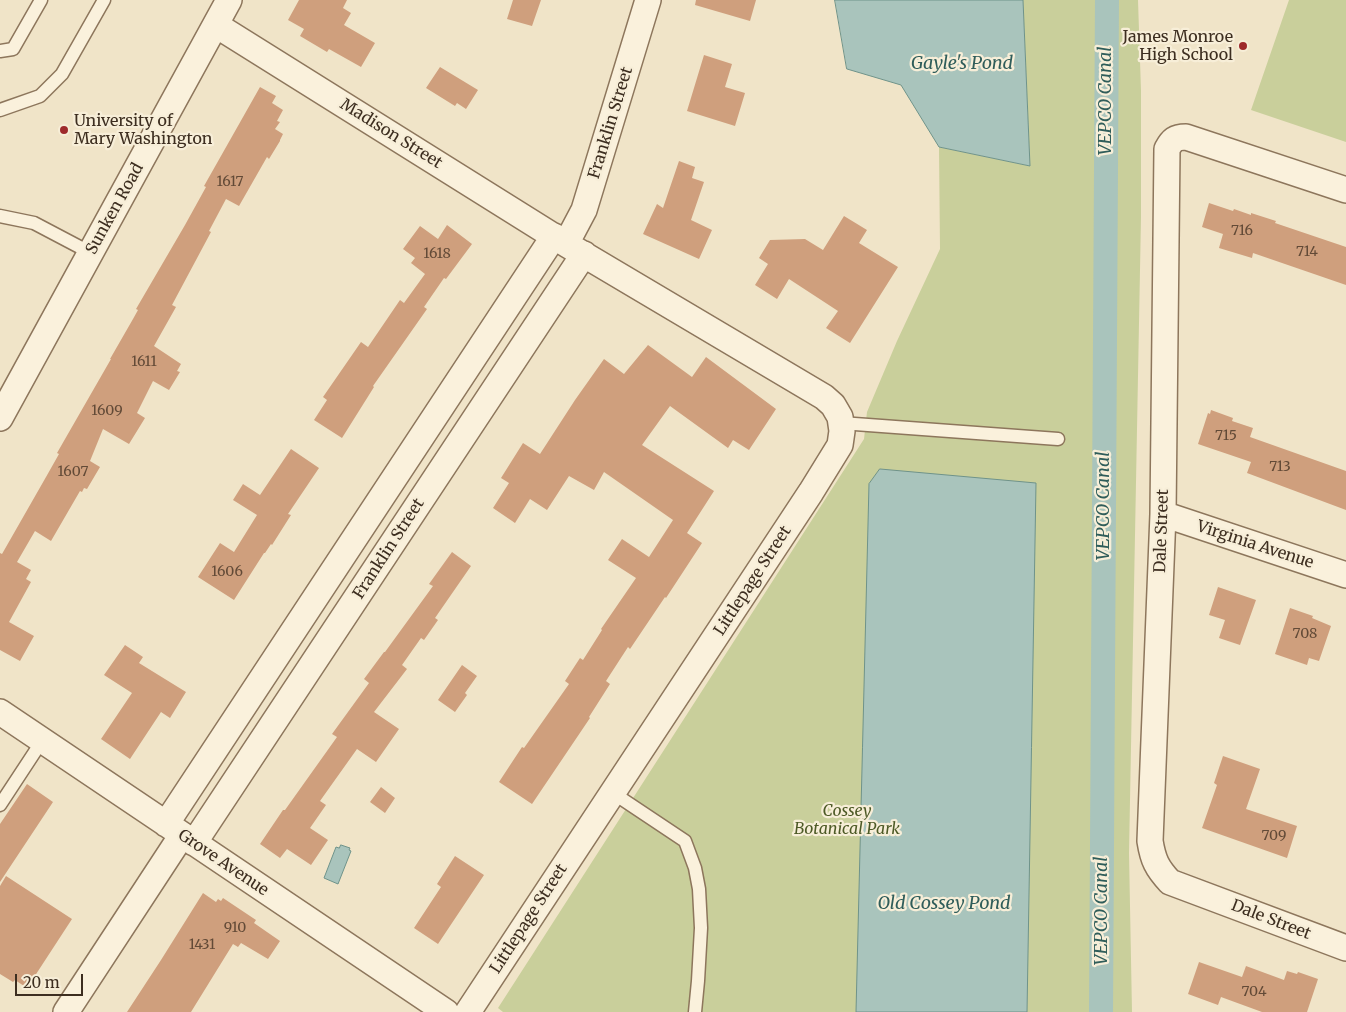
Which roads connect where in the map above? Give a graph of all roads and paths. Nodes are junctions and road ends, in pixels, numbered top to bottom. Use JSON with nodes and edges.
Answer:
{"nodes":[{"id":1,"x":40,"y":0,"type":"edge"},
{"id":2,"x":104,"y":0,"type":"edge"},
{"id":3,"x":229,"y":0,"type":"edge"},
{"id":4,"x":648,"y":0,"type":"edge"},
{"id":5,"x":216,"y":25,"type":"junction"},
{"id":6,"x":0,"y":51,"type":"edge"},
{"id":7,"x":0,"y":110,"type":"edge"},
{"id":8,"x":1346,"y":190,"type":"edge"},
{"id":9,"x":0,"y":216,"type":"edge"},
{"id":10,"x":568,"y":245,"type":"junction"},
{"id":11,"x":91,"y":253,"type":"junction"},
{"id":12,"x":0,"y":418,"type":"edge"},
{"id":13,"x":841,"y":423,"type":"junction"},
{"id":14,"x":1058,"y":439,"type":"dead end"},
{"id":15,"x":1163,"y":514,"type":"junction"},
{"id":16,"x":1346,"y":575,"type":"edge"},
{"id":17,"x":0,"y":712,"type":"edge"},
{"id":18,"x":42,"y":741,"type":"junction"},
{"id":19,"x":613,"y":793,"type":"junction"},
{"id":20,"x":0,"y":805,"type":"edge"},
{"id":21,"x":181,"y":834,"type":"junction"},
{"id":22,"x":1346,"y":948,"type":"edge"},
{"id":23,"x":66,"y":1012,"type":"edge"},
{"id":24,"x":446,"y":1012,"type":"edge"},
{"id":25,"x":468,"y":1012,"type":"edge"},
{"id":26,"x":695,"y":1012,"type":"edge"}],
"edges":[{"from":1,"to":6,"type":"lane"},
{"from":2,"to":7,"type":"lane"},
{"from":3,"to":5,"type":"street","name":"Sunken Road"},
{"from":4,"to":10,"type":"street","name":"Franklin Street"},
{"from":5,"to":10,"type":"street","name":"Madison Street"},
{"from":5,"to":11,"type":"street","name":"Sunken Road"},
{"from":8,"to":15,"type":"street","name":"Dale Street"},
{"from":9,"to":11,"type":"lane"},
{"from":10,"to":13,"type":"street"},
{"from":10,"to":21,"type":"street","name":"Franklin Street"},
{"from":10,"to":21,"type":"street","name":"Franklin Street"},
{"from":11,"to":12,"type":"street","name":"Sunken Road"},
{"from":13,"to":14,"type":"lane"},
{"from":13,"to":19,"type":"street","name":"Littlepage Street"},
{"from":15,"to":16,"type":"street","name":"Virginia Avenue"},
{"from":15,"to":22,"type":"street","name":"Dale Street"},
{"from":17,"to":18,"type":"street","name":"Grove Avenue"},
{"from":18,"to":20,"type":"lane"},
{"from":18,"to":21,"type":"street","name":"Grove Avenue"},
{"from":19,"to":25,"type":"street","name":"Littlepage Street"},
{"from":19,"to":26,"type":"lane"},
{"from":21,"to":23,"type":"street","name":"Franklin Street"},
{"from":21,"to":24,"type":"street","name":"Grove Avenue"}]}
